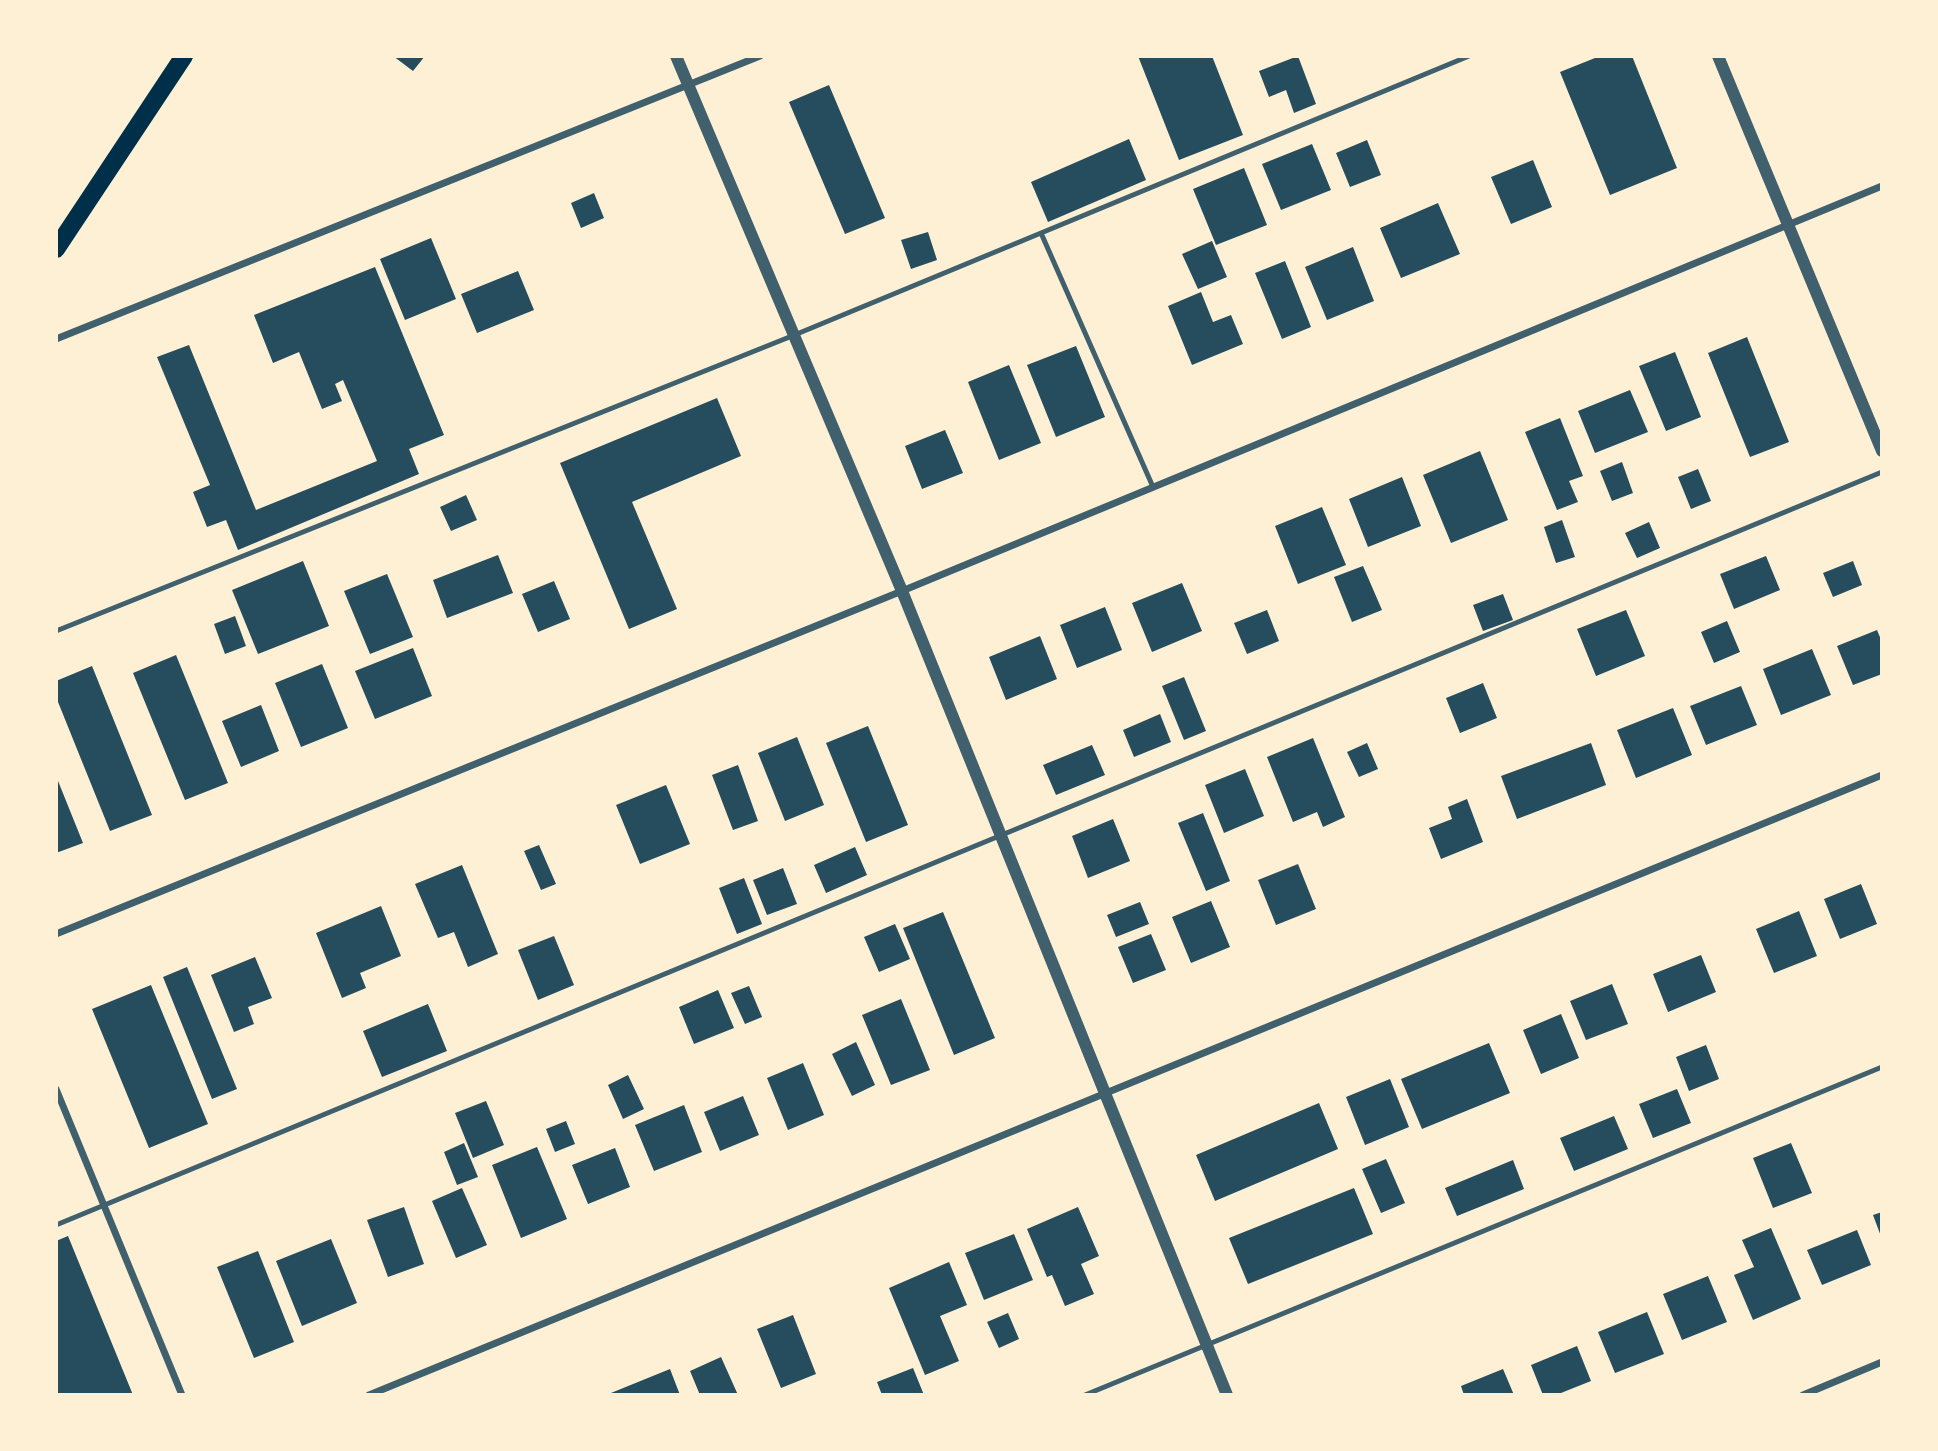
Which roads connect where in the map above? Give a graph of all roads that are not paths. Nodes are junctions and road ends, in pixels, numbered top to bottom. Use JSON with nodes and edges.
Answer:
{"nodes":[{"id":1,"x":184,"y":56,"type":"edge"},
{"id":2,"x":676,"y":56,"type":"edge"},
{"id":3,"x":760,"y":56,"type":"edge"},
{"id":4,"x":1469,"y":56,"type":"edge"},
{"id":5,"x":1718,"y":56,"type":"edge"},
{"id":6,"x":688,"y":86,"type":"junction"},
{"id":7,"x":1882,"y":186,"type":"edge"},
{"id":8,"x":1788,"y":226,"type":"junction"},
{"id":9,"x":1041,"y":233,"type":"junction"},
{"id":10,"x":56,"y":249,"type":"edge"},
{"id":11,"x":792,"y":336,"type":"junction"},
{"id":12,"x":56,"y":339,"type":"edge"},
{"id":13,"x":1882,"y":451,"type":"edge"},
{"id":14,"x":1882,"y":472,"type":"edge"},
{"id":15,"x":1153,"y":487,"type":"junction"},
{"id":16,"x":902,"y":591,"type":"junction"},
{"id":17,"x":56,"y":631,"type":"edge"},
{"id":18,"x":1882,"y":775,"type":"edge"},
{"id":19,"x":999,"y":834,"type":"junction"},
{"id":20,"x":56,"y":934,"type":"edge"},
{"id":21,"x":1882,"y":1067,"type":"edge"},
{"id":22,"x":56,"y":1089,"type":"edge"},
{"id":23,"x":1105,"y":1093,"type":"junction"},
{"id":24,"x":104,"y":1205,"type":"junction"},
{"id":25,"x":56,"y":1225,"type":"edge"},
{"id":26,"x":1207,"y":1346,"type":"junction"},
{"id":27,"x":1882,"y":1362,"type":"edge"},
{"id":28,"x":182,"y":1395,"type":"edge"},
{"id":29,"x":369,"y":1395,"type":"edge"},
{"id":30,"x":1085,"y":1395,"type":"edge"},
{"id":31,"x":1227,"y":1395,"type":"edge"},
{"id":32,"x":1803,"y":1395,"type":"edge"}],
"edges":[{"from":1,"to":10,"type":"main road"},
{"from":2,"to":6,"type":"street"},
{"from":3,"to":6,"type":"street"},
{"from":4,"to":9,"type":"lane"},
{"from":5,"to":8,"type":"street"},
{"from":6,"to":11,"type":"street"},
{"from":6,"to":12,"type":"street"},
{"from":7,"to":8,"type":"street"},
{"from":8,"to":13,"type":"street"},
{"from":8,"to":15,"type":"street"},
{"from":9,"to":11,"type":"lane"},
{"from":9,"to":15,"type":"lane"},
{"from":11,"to":16,"type":"street"},
{"from":11,"to":17,"type":"lane"},
{"from":14,"to":19,"type":"lane"},
{"from":15,"to":16,"type":"street"},
{"from":16,"to":19,"type":"street"},
{"from":16,"to":20,"type":"street"},
{"from":18,"to":23,"type":"street"},
{"from":19,"to":23,"type":"street"},
{"from":19,"to":24,"type":"lane"},
{"from":21,"to":26,"type":"lane"},
{"from":22,"to":24,"type":"street"},
{"from":23,"to":26,"type":"street"},
{"from":23,"to":29,"type":"street"},
{"from":24,"to":25,"type":"lane"},
{"from":24,"to":28,"type":"street"},
{"from":26,"to":30,"type":"lane"},
{"from":26,"to":31,"type":"street"},
{"from":27,"to":32,"type":"street"}]}
